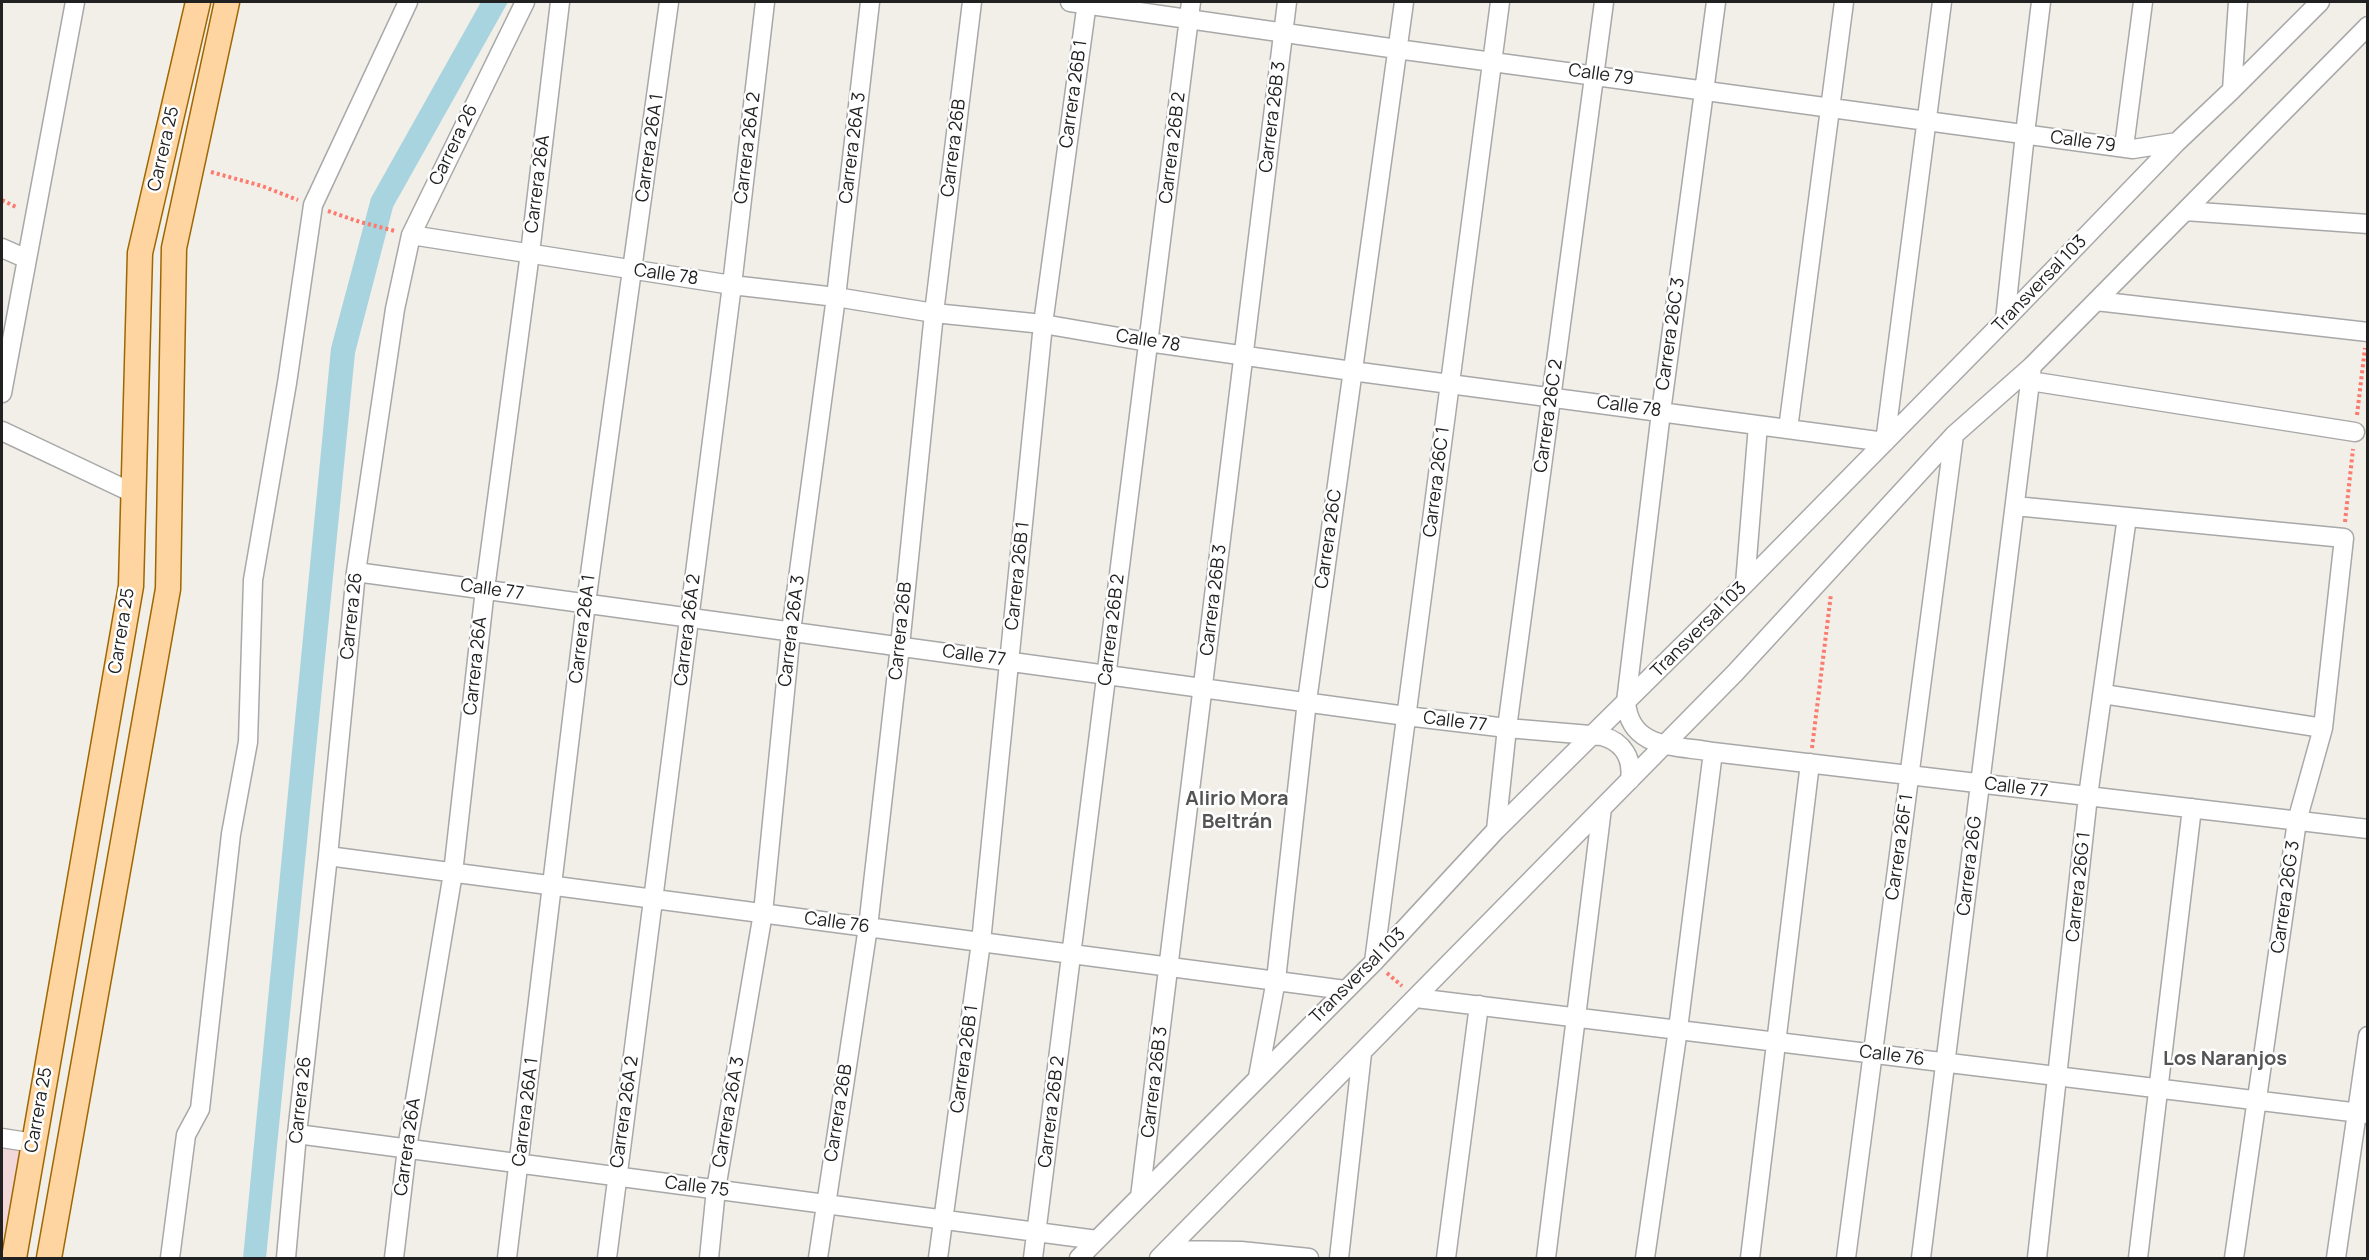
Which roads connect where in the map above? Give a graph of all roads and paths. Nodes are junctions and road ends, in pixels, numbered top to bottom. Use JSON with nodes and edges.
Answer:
{"nodes":[{"id":1,"x":75,"y":2,"type":"edge"},
{"id":2,"x":198,"y":2,"type":"edge"},
{"id":3,"x":227,"y":2,"type":"edge"},
{"id":4,"x":408,"y":2,"type":"edge"},
{"id":5,"x":525,"y":2,"type":"edge"},
{"id":6,"x":560,"y":2,"type":"edge"},
{"id":7,"x":669,"y":2,"type":"edge"},
{"id":8,"x":765,"y":2,"type":"edge"},
{"id":9,"x":870,"y":2,"type":"edge"},
{"id":10,"x":972,"y":2,"type":"edge"},
{"id":11,"x":1081,"y":2,"type":"edge"},
{"id":12,"x":1287,"y":2,"type":"edge"},
{"id":13,"x":1404,"y":2,"type":"edge"},
{"id":14,"x":1500,"y":2,"type":"edge"},
{"id":15,"x":1604,"y":2,"type":"edge"},
{"id":16,"x":1716,"y":2,"type":"edge"},
{"id":17,"x":1844,"y":2,"type":"edge"},
{"id":18,"x":1942,"y":2,"type":"edge"},
{"id":19,"x":2041,"y":2,"type":"edge"},
{"id":20,"x":2143,"y":2,"type":"edge"},
{"id":21,"x":2238,"y":2,"type":"edge"},
{"id":22,"x":2320,"y":2,"type":"edge"},
{"id":23,"x":1190,"y":10,"type":"edge"},
{"id":24,"x":2367,"y":26,"type":"edge"},
{"id":25,"x":1283,"y":31,"type":"junction"},
{"id":26,"x":1397,"y":49,"type":"junction"},
{"id":27,"x":1492,"y":61,"type":"junction"},
{"id":28,"x":1594,"y":74,"type":"junction"},
{"id":29,"x":1705,"y":90,"type":"junction"},
{"id":30,"x":2232,"y":90,"type":"junction"},
{"id":31,"x":1829,"y":107,"type":"junction"},
{"id":32,"x":1927,"y":120,"type":"junction"},
{"id":33,"x":2025,"y":134,"type":"junction"},
{"id":34,"x":2177,"y":142,"type":"junction"},
{"id":35,"x":2128,"y":148,"type":"junction"},
{"id":36,"x":192,"y":167,"type":"junction"},
{"id":37,"x":2142,"y":178,"type":"junction"},
{"id":38,"x":313,"y":205,"type":"junction"},
{"id":39,"x":2186,"y":211,"type":"junction"},
{"id":40,"x":2367,"y":224,"type":"edge"},
{"id":41,"x":391,"y":231,"type":"dead end"},
{"id":42,"x":411,"y":235,"type":"junction"},
{"id":43,"x":2,"y":248,"type":"edge"},
{"id":44,"x":530,"y":253,"type":"junction"},
{"id":45,"x":27,"y":259,"type":"junction"},
{"id":46,"x":633,"y":271,"type":"junction"},
{"id":47,"x":732,"y":285,"type":"junction"},
{"id":48,"x":836,"y":297,"type":"junction"},
{"id":49,"x":2096,"y":301,"type":"junction"},
{"id":50,"x":934,"y":313,"type":"junction"},
{"id":51,"x":2005,"y":320,"type":"junction"},
{"id":52,"x":1043,"y":324,"type":"junction"},
{"id":53,"x":2367,"y":328,"type":"edge"},
{"id":54,"x":1148,"y":342,"type":"junction"},
{"id":55,"x":6,"y":343,"type":"edge"},
{"id":56,"x":1244,"y":355,"type":"junction"},
{"id":57,"x":4,"y":366,"type":"edge"},
{"id":58,"x":1352,"y":371,"type":"junction"},
{"id":59,"x":2031,"y":374,"type":"junction"},
{"id":60,"x":1450,"y":383,"type":"junction"},
{"id":61,"x":2,"y":393,"type":"edge"},
{"id":62,"x":1551,"y":396,"type":"junction"},
{"id":63,"x":1661,"y":412,"type":"junction"},
{"id":64,"x":1758,"y":425,"type":"junction"},
{"id":65,"x":1788,"y":429,"type":"junction"},
{"id":66,"x":2,"y":431,"type":"edge"},
{"id":67,"x":2355,"y":432,"type":"dead end"},
{"id":68,"x":1954,"y":435,"type":"junction"},
{"id":69,"x":1885,"y":442,"type":"junction"},
{"id":70,"x":133,"y":493,"type":"junction"},
{"id":71,"x":2015,"y":506,"type":"junction"},
{"id":72,"x":2127,"y":517,"type":"junction"},
{"id":73,"x":1835,"y":567,"type":"junction"},
{"id":74,"x":356,"y":572,"type":"junction"},
{"id":75,"x":1745,"y":584,"type":"junction"},
{"id":76,"x":485,"y":589,"type":"junction"},
{"id":77,"x":586,"y":603,"type":"junction"},
{"id":78,"x":689,"y":617,"type":"junction"},
{"id":79,"x":791,"y":631,"type":"junction"},
{"id":80,"x":900,"y":646,"type":"junction"},
{"id":81,"x":1010,"y":661,"type":"junction"},
{"id":82,"x":1107,"y":674,"type":"junction"},
{"id":83,"x":1203,"y":687,"type":"junction"},
{"id":84,"x":2103,"y":694,"type":"junction"},
{"id":85,"x":1307,"y":701,"type":"junction"},
{"id":86,"x":1626,"y":702,"type":"junction"},
{"id":87,"x":1406,"y":716,"type":"junction"},
{"id":88,"x":1507,"y":728,"type":"junction"},
{"id":89,"x":2323,"y":728,"type":"junction"},
{"id":90,"x":1592,"y":736,"type":"junction"},
{"id":91,"x":1666,"y":743,"type":"junction"},
{"id":92,"x":1713,"y":752,"type":"junction"},
{"id":93,"x":1810,"y":763,"type":"junction"},
{"id":94,"x":1910,"y":775,"type":"junction"},
{"id":95,"x":1630,"y":780,"type":"junction"},
{"id":96,"x":1980,"y":783,"type":"junction"},
{"id":97,"x":2088,"y":796,"type":"junction"},
{"id":98,"x":1602,"y":808,"type":"junction"},
{"id":99,"x":2192,"y":808,"type":"junction"},
{"id":100,"x":2297,"y":821,"type":"junction"},
{"id":101,"x":2367,"y":829,"type":"edge"},
{"id":102,"x":1496,"y":830,"type":"junction"},
{"id":103,"x":328,"y":856,"type":"junction"},
{"id":104,"x":453,"y":873,"type":"junction"},
{"id":105,"x":553,"y":886,"type":"junction"},
{"id":106,"x":654,"y":899,"type":"junction"},
{"id":107,"x":763,"y":913,"type":"junction"},
{"id":108,"x":868,"y":927,"type":"junction"},
{"id":109,"x":981,"y":942,"type":"junction"},
{"id":110,"x":1071,"y":954,"type":"junction"},
{"id":111,"x":1374,"y":962,"type":"junction"},
{"id":112,"x":1169,"y":966,"type":"junction"},
{"id":113,"x":1276,"y":980,"type":"junction"},
{"id":114,"x":1345,"y":990,"type":"junction"},
{"id":115,"x":1416,"y":998,"type":"junction"},
{"id":116,"x":1479,"y":1005,"type":"junction"},
{"id":117,"x":1576,"y":1017,"type":"junction"},
{"id":118,"x":1678,"y":1029,"type":"junction"},
{"id":119,"x":2367,"y":1036,"type":"edge"},
{"id":120,"x":1777,"y":1042,"type":"junction"},
{"id":121,"x":1362,"y":1053,"type":"junction"},
{"id":122,"x":1873,"y":1053,"type":"junction"},
{"id":123,"x":1946,"y":1062,"type":"junction"},
{"id":124,"x":2058,"y":1076,"type":"junction"},
{"id":125,"x":1258,"y":1077,"type":"junction"},
{"id":126,"x":2158,"y":1088,"type":"junction"},
{"id":127,"x":2256,"y":1101,"type":"junction"},
{"id":128,"x":2362,"y":1114,"type":"edge"},
{"id":129,"x":297,"y":1134,"type":"junction"},
{"id":130,"x":2,"y":1138,"type":"edge"},
{"id":131,"x":34,"y":1143,"type":"junction"},
{"id":132,"x":407,"y":1148,"type":"junction"},
{"id":133,"x":520,"y":1163,"type":"junction"},
{"id":134,"x":617,"y":1176,"type":"junction"},
{"id":135,"x":716,"y":1189,"type":"junction"},
{"id":136,"x":1140,"y":1197,"type":"junction"},
{"id":137,"x":825,"y":1204,"type":"junction"},
{"id":138,"x":943,"y":1220,"type":"junction"},
{"id":139,"x":1036,"y":1232,"type":"junction"},
{"id":140,"x":1097,"y":1240,"type":"junction"},
{"id":141,"x":1163,"y":1254,"type":"edge"},
{"id":142,"x":1241,"y":1255,"type":"edge"},
{"id":143,"x":14,"y":1258,"type":"edge"},
{"id":144,"x":49,"y":1258,"type":"edge"},
{"id":145,"x":170,"y":1258,"type":"edge"},
{"id":146,"x":286,"y":1258,"type":"edge"},
{"id":147,"x":394,"y":1258,"type":"edge"},
{"id":148,"x":507,"y":1258,"type":"edge"},
{"id":149,"x":607,"y":1258,"type":"edge"},
{"id":150,"x":709,"y":1258,"type":"edge"},
{"id":151,"x":818,"y":1258,"type":"edge"},
{"id":152,"x":938,"y":1258,"type":"edge"},
{"id":153,"x":1033,"y":1258,"type":"edge"},
{"id":154,"x":1079,"y":1258,"type":"edge"},
{"id":155,"x":1309,"y":1258,"type":"edge"},
{"id":156,"x":1339,"y":1258,"type":"edge"},
{"id":157,"x":1446,"y":1258,"type":"edge"},
{"id":158,"x":1546,"y":1258,"type":"edge"},
{"id":159,"x":1645,"y":1258,"type":"edge"},
{"id":160,"x":1750,"y":1258,"type":"edge"},
{"id":161,"x":1846,"y":1258,"type":"edge"},
{"id":162,"x":1921,"y":1258,"type":"edge"},
{"id":163,"x":2037,"y":1258,"type":"edge"},
{"id":164,"x":2138,"y":1258,"type":"edge"},
{"id":165,"x":2234,"y":1258,"type":"edge"},
{"id":166,"x":2336,"y":1258,"type":"edge"}],
"edges":[{"from":1,"to":45,"type":"street"},
{"from":2,"to":70,"type":"main road","name":"Carrera 25"},
{"from":3,"to":36,"type":"main road","name":"Carrera 25"},
{"from":4,"to":38,"type":"street"},
{"from":5,"to":42,"type":"street","name":"Carrera 26"},
{"from":6,"to":44,"type":"street","name":"Carrera 26A"},
{"from":7,"to":46,"type":"street","name":"Carrera 26A 1"},
{"from":8,"to":47,"type":"street","name":"Carrera 26A 2"},
{"from":9,"to":48,"type":"street","name":"Carrera 26A 3"},
{"from":10,"to":50,"type":"street","name":"Carrera 26B"},
{"from":11,"to":23,"type":"street","name":"Calle 79"},
{"from":11,"to":52,"type":"street","name":"Carrera 26B 1"},
{"from":12,"to":25,"type":"street","name":"Carrera 26B 3"},
{"from":13,"to":26,"type":"street","name":"Carrera 26C"},
{"from":14,"to":27,"type":"street","name":"Carrera 26C 1"},
{"from":15,"to":28,"type":"street","name":"Carrera 26C 2"},
{"from":16,"to":29,"type":"street","name":"Carrera 26C 3"},
{"from":17,"to":31,"type":"street"},
{"from":18,"to":32,"type":"street"},
{"from":19,"to":33,"type":"street"},
{"from":20,"to":35,"type":"street"},
{"from":21,"to":30,"type":"street"},
{"from":22,"to":30,"type":"street","name":"Transversal 103"},
{"from":23,"to":25,"type":"street","name":"Calle 79"},
{"from":23,"to":54,"type":"street","name":"Carrera 26B 2"},
{"from":24,"to":39,"type":"street"},
{"from":25,"to":26,"type":"street","name":"Calle 79"},
{"from":25,"to":56,"type":"street","name":"Carrera 26B 3"},
{"from":26,"to":27,"type":"street","name":"Calle 79"},
{"from":26,"to":58,"type":"street","name":"Carrera 26C"},
{"from":27,"to":28,"type":"street","name":"Calle 79"},
{"from":27,"to":60,"type":"street","name":"Carrera 26C 1"},
{"from":28,"to":29,"type":"street","name":"Calle 79"},
{"from":28,"to":62,"type":"street","name":"Carrera 26C 2"},
{"from":29,"to":31,"type":"street","name":"Calle 79"},
{"from":29,"to":63,"type":"street","name":"Carrera 26C 3"},
{"from":30,"to":34,"type":"street","name":"Transversal 103"},
{"from":31,"to":32,"type":"street","name":"Calle 79"},
{"from":31,"to":65,"type":"street"},
{"from":32,"to":33,"type":"street","name":"Calle 79"},
{"from":32,"to":69,"type":"street"},
{"from":33,"to":35,"type":"street","name":"Calle 79"},
{"from":33,"to":51,"type":"street"},
{"from":34,"to":35,"type":"street","name":"Calle 79"},
{"from":34,"to":37,"type":"street","name":"Transversal 103"},
{"from":35,"to":37,"type":"street","name":"Calle 79"},
{"from":36,"to":38,"type":"path"},
{"from":36,"to":144,"type":"main road","name":"Carrera 25"},
{"from":37,"to":51,"type":"street","name":"Transversal 103"},
{"from":38,"to":41,"type":"path"},
{"from":38,"to":145,"type":"street"},
{"from":39,"to":40,"type":"street"},
{"from":39,"to":49,"type":"street"},
{"from":42,"to":44,"type":"street","name":"Calle 78"},
{"from":42,"to":74,"type":"street","name":"Carrera 26"},
{"from":43,"to":45,"type":"street"},
{"from":44,"to":46,"type":"street","name":"Calle 78"},
{"from":44,"to":76,"type":"street","name":"Carrera 26A"},
{"from":45,"to":55,"type":"street"},
{"from":46,"to":47,"type":"street","name":"Calle 78"},
{"from":46,"to":77,"type":"street","name":"Carrera 26A 1"},
{"from":47,"to":48,"type":"street","name":"Calle 78"},
{"from":47,"to":78,"type":"street","name":"Carrera 26A 2"},
{"from":48,"to":50,"type":"street","name":"Calle 78"},
{"from":48,"to":79,"type":"street","name":"Carrera 26A 3"},
{"from":49,"to":53,"type":"street"},
{"from":49,"to":59,"type":"street"},
{"from":50,"to":52,"type":"street","name":"Calle 78"},
{"from":50,"to":80,"type":"street","name":"Carrera 26B"},
{"from":51,"to":69,"type":"street","name":"Transversal 103"},
{"from":52,"to":54,"type":"street","name":"Calle 78"},
{"from":52,"to":81,"type":"street","name":"Carrera 26B 1"},
{"from":54,"to":56,"type":"street","name":"Calle 78"},
{"from":54,"to":82,"type":"street","name":"Carrera 26B 2"},
{"from":55,"to":57,"type":"street"},
{"from":56,"to":58,"type":"street","name":"Calle 78"},
{"from":56,"to":83,"type":"street","name":"Carrera 26B 3"},
{"from":57,"to":61,"type":"street"},
{"from":58,"to":60,"type":"street","name":"Calle 78"},
{"from":58,"to":85,"type":"street","name":"Carrera 26C"},
{"from":59,"to":67,"type":"street"},
{"from":59,"to":68,"type":"street"},
{"from":59,"to":71,"type":"street","name":"Carrera 26G"},
{"from":60,"to":62,"type":"street","name":"Calle 78"},
{"from":60,"to":87,"type":"street","name":"Carrera 26C 1"},
{"from":62,"to":63,"type":"street","name":"Calle 78"},
{"from":62,"to":88,"type":"street","name":"Carrera 26C 2"},
{"from":63,"to":64,"type":"street","name":"Calle 78"},
{"from":63,"to":86,"type":"street","name":"Carrera 26C 3"},
{"from":64,"to":65,"type":"street","name":"Calle 78"},
{"from":64,"to":75,"type":"street"},
{"from":65,"to":69,"type":"street","name":"Calle 78"},
{"from":66,"to":70,"type":"street"},
{"from":68,"to":73,"type":"street"},
{"from":68,"to":94,"type":"street","name":"Carrera 26F 1"},
{"from":69,"to":75,"type":"street","name":"Transversal 103"},
{"from":70,"to":131,"type":"main road","name":"Carrera 25"},
{"from":71,"to":72,"type":"street"},
{"from":71,"to":96,"type":"street","name":"Carrera 26G"},
{"from":72,"to":84,"type":"street","name":"Carrera 26G 1"},
{"from":72,"to":89,"type":"street","name":"Carrera 26G 3"},
{"from":73,"to":91,"type":"street"},
{"from":73,"to":93,"type":"path"},
{"from":74,"to":76,"type":"street","name":"Calle 77"},
{"from":74,"to":103,"type":"street","name":"Carrera 26"},
{"from":75,"to":86,"type":"street","name":"Transversal 103"},
{"from":76,"to":77,"type":"street","name":"Calle 77"},
{"from":76,"to":104,"type":"street","name":"Carrera 26A"},
{"from":77,"to":78,"type":"street","name":"Calle 77"},
{"from":77,"to":105,"type":"street","name":"Carrera 26A 1"},
{"from":78,"to":79,"type":"street","name":"Calle 77"},
{"from":78,"to":106,"type":"street","name":"Carrera 26A 2"},
{"from":79,"to":80,"type":"street","name":"Calle 77"},
{"from":79,"to":107,"type":"street","name":"Carrera 26A 3"},
{"from":80,"to":81,"type":"street","name":"Calle 77"},
{"from":80,"to":108,"type":"street","name":"Carrera 26B"},
{"from":81,"to":82,"type":"street","name":"Calle 77"},
{"from":81,"to":109,"type":"street","name":"Carrera 26B 1"},
{"from":82,"to":83,"type":"street","name":"Calle 77"},
{"from":82,"to":110,"type":"street","name":"Carrera 26B 2"},
{"from":83,"to":85,"type":"street","name":"Calle 77"},
{"from":83,"to":112,"type":"street","name":"Carrera 26B 3"},
{"from":84,"to":89,"type":"street"},
{"from":84,"to":97,"type":"street","name":"Carrera 26G 1"},
{"from":85,"to":87,"type":"street","name":"Calle 77"},
{"from":85,"to":113,"type":"street","name":"Carrera 26C"},
{"from":86,"to":90,"type":"street","name":"Transversal 103"},
{"from":86,"to":91,"type":"street","name":"Calle 77"},
{"from":87,"to":88,"type":"street","name":"Calle 77"},
{"from":87,"to":111,"type":"street","name":"Carrera 26C 1"},
{"from":88,"to":90,"type":"street","name":"Calle 77"},
{"from":88,"to":102,"type":"street","name":"Carrera 26C 2"},
{"from":89,"to":100,"type":"street","name":"Carrera 26G 3"},
{"from":90,"to":95,"type":"street","name":"Calle 77"},
{"from":90,"to":102,"type":"street","name":"Transversal 103"},
{"from":91,"to":92,"type":"street","name":"Calle 77"},
{"from":91,"to":95,"type":"street"},
{"from":92,"to":93,"type":"street","name":"Calle 77"},
{"from":92,"to":118,"type":"street"},
{"from":93,"to":94,"type":"street","name":"Calle 77"},
{"from":93,"to":120,"type":"street"},
{"from":94,"to":96,"type":"street","name":"Calle 77"},
{"from":94,"to":122,"type":"street","name":"Carrera 26F 1"},
{"from":95,"to":98,"type":"street"},
{"from":96,"to":97,"type":"street","name":"Calle 77"},
{"from":96,"to":123,"type":"street","name":"Carrera 26G"},
{"from":97,"to":99,"type":"street","name":"Calle 77"},
{"from":97,"to":124,"type":"street","name":"Carrera 26G 1"},
{"from":98,"to":115,"type":"street"},
{"from":98,"to":117,"type":"street"},
{"from":99,"to":100,"type":"street","name":"Calle 77"},
{"from":99,"to":126,"type":"street"},
{"from":100,"to":101,"type":"street","name":"Calle 77"},
{"from":100,"to":127,"type":"street","name":"Carrera 26G 3"},
{"from":102,"to":111,"type":"street","name":"Transversal 103"},
{"from":103,"to":104,"type":"street","name":"Calle 76"},
{"from":103,"to":129,"type":"street","name":"Carrera 26"},
{"from":104,"to":105,"type":"street","name":"Calle 76"},
{"from":104,"to":132,"type":"street","name":"Carrera 26A"},
{"from":105,"to":106,"type":"street","name":"Calle 76"},
{"from":105,"to":133,"type":"street","name":"Carrera 26A 1"},
{"from":106,"to":107,"type":"street","name":"Calle 76"},
{"from":106,"to":134,"type":"street","name":"Carrera 26A 2"},
{"from":107,"to":108,"type":"street","name":"Calle 76"},
{"from":107,"to":135,"type":"street","name":"Carrera 26A 3"},
{"from":108,"to":109,"type":"street","name":"Calle 76"},
{"from":108,"to":137,"type":"street","name":"Carrera 26B"},
{"from":109,"to":110,"type":"street","name":"Calle 76"},
{"from":109,"to":138,"type":"street","name":"Carrera 26B 1"},
{"from":110,"to":112,"type":"street","name":"Calle 76"},
{"from":110,"to":139,"type":"street","name":"Carrera 26B 2"},
{"from":111,"to":114,"type":"street","name":"Transversal 103"},
{"from":111,"to":115,"type":"path"},
{"from":112,"to":113,"type":"street","name":"Calle 76"},
{"from":112,"to":136,"type":"street","name":"Carrera 26B 3"},
{"from":113,"to":114,"type":"street","name":"Calle 76"},
{"from":113,"to":125,"type":"street","name":"Carrera 26C"},
{"from":114,"to":125,"type":"street","name":"Transversal 103"},
{"from":115,"to":116,"type":"street","name":"Calle 76"},
{"from":115,"to":121,"type":"street"},
{"from":116,"to":117,"type":"street","name":"Calle 76"},
{"from":116,"to":157,"type":"street"},
{"from":117,"to":118,"type":"street","name":"Calle 76"},
{"from":117,"to":158,"type":"street"},
{"from":118,"to":120,"type":"street","name":"Calle 76"},
{"from":118,"to":159,"type":"street"},
{"from":119,"to":128,"type":"street"},
{"from":120,"to":122,"type":"street","name":"Calle 76"},
{"from":120,"to":160,"type":"street"},
{"from":121,"to":141,"type":"street"},
{"from":121,"to":156,"type":"street"},
{"from":122,"to":123,"type":"street","name":"Calle 76"},
{"from":122,"to":161,"type":"street","name":"Carrera 26F 1"},
{"from":123,"to":124,"type":"street","name":"Calle 76"},
{"from":123,"to":162,"type":"street","name":"Carrera 26G"},
{"from":124,"to":126,"type":"street","name":"Calle 76"},
{"from":124,"to":163,"type":"street","name":"Carrera 26G 1"},
{"from":125,"to":136,"type":"street","name":"Transversal 103"},
{"from":126,"to":127,"type":"street","name":"Calle 76"},
{"from":126,"to":164,"type":"street"},
{"from":127,"to":128,"type":"street","name":"Calle 76"},
{"from":127,"to":165,"type":"street","name":"Carrera 26G 3"},
{"from":128,"to":166,"type":"street"},
{"from":129,"to":132,"type":"street","name":"Calle 75"},
{"from":129,"to":146,"type":"street","name":"Carrera 26"},
{"from":130,"to":131,"type":"street"},
{"from":131,"to":143,"type":"main road","name":"Carrera 25"},
{"from":132,"to":133,"type":"street","name":"Calle 75"},
{"from":132,"to":147,"type":"street","name":"Carrera 26A"},
{"from":133,"to":134,"type":"street","name":"Calle 75"},
{"from":133,"to":148,"type":"street","name":"Carrera 26A 1"},
{"from":134,"to":135,"type":"street","name":"Calle 75"},
{"from":134,"to":149,"type":"street","name":"Carrera 26A 2"},
{"from":135,"to":137,"type":"street","name":"Calle 75"},
{"from":135,"to":150,"type":"street","name":"Carrera 26A 3"},
{"from":136,"to":140,"type":"street","name":"Transversal 103"},
{"from":137,"to":138,"type":"street","name":"Calle 75"},
{"from":137,"to":151,"type":"street","name":"Carrera 26B"},
{"from":138,"to":139,"type":"street","name":"Calle 75"},
{"from":138,"to":152,"type":"street","name":"Carrera 26B 1"},
{"from":139,"to":140,"type":"street","name":"Calle 75"},
{"from":139,"to":153,"type":"street","name":"Carrera 26B 2"},
{"from":140,"to":154,"type":"street","name":"Transversal 103"},
{"from":141,"to":142,"type":"street"},
{"from":142,"to":155,"type":"street"}]}
